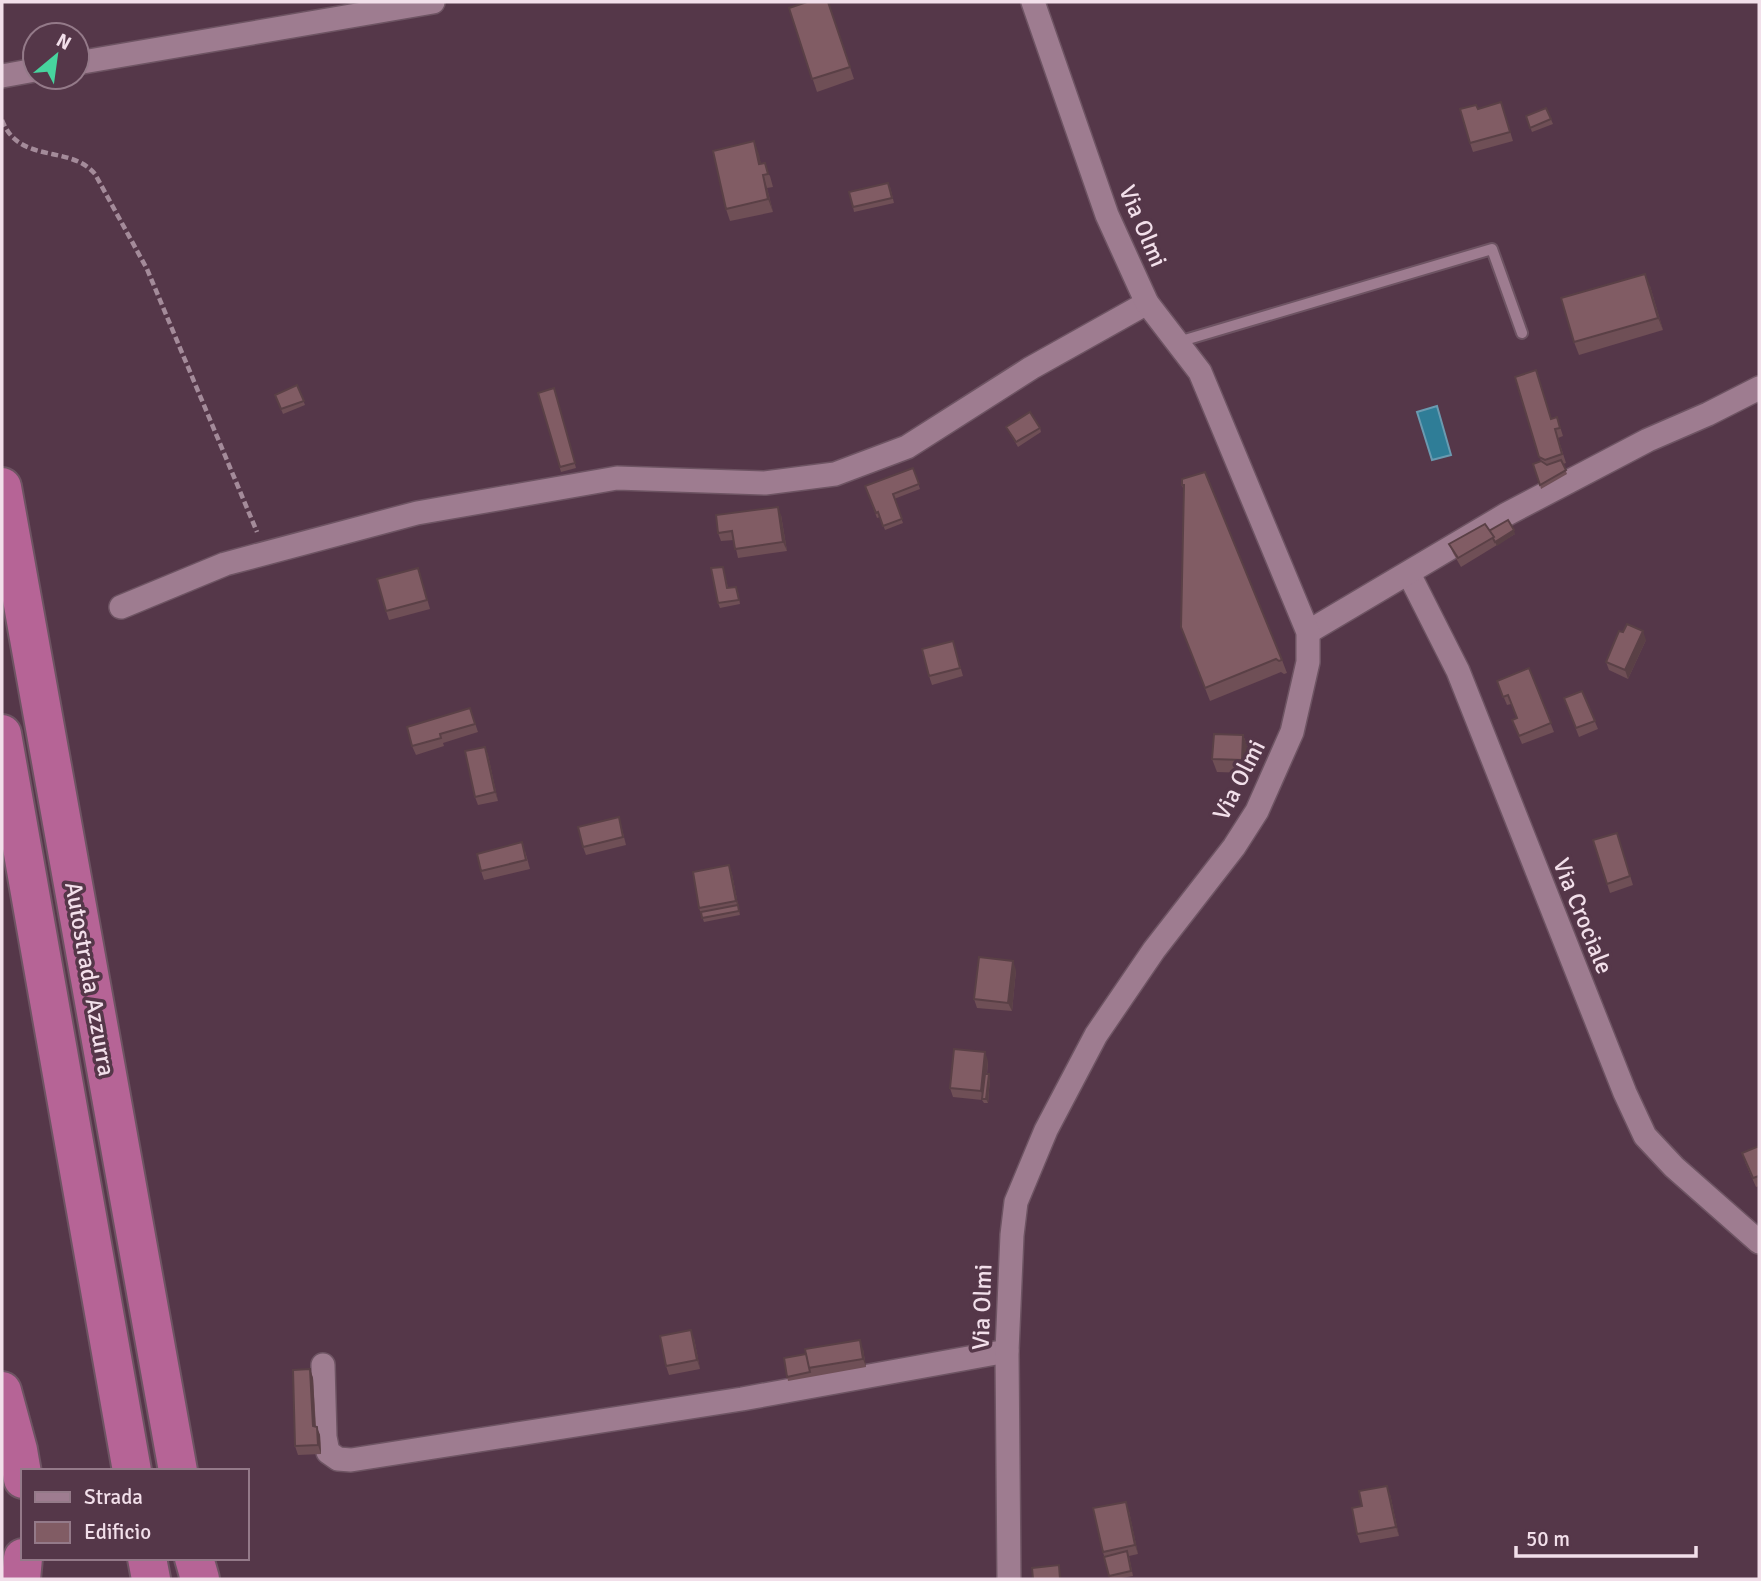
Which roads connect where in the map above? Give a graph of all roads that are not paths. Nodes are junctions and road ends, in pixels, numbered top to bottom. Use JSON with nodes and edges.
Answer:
{"nodes":[{"id":1,"x":433,"y":2,"type":"edge"},
{"id":2,"x":1033,"y":2,"type":"edge"},
{"id":3,"x":91,"y":61,"type":"edge"},
{"id":4,"x":1147,"y":303,"type":"junction"},
{"id":5,"x":1522,"y":333,"type":"dead end"},
{"id":6,"x":1178,"y":342,"type":"junction"},
{"id":7,"x":1759,"y":388,"type":"edge"},
{"id":8,"x":2,"y":487,"type":"edge"},
{"id":9,"x":1409,"y":573,"type":"junction"},
{"id":10,"x":121,"y":607,"type":"dead end"},
{"id":11,"x":1308,"y":632,"type":"junction"},
{"id":12,"x":2,"y":734,"type":"edge"},
{"id":13,"x":1759,"y":1242,"type":"edge"},
{"id":14,"x":1007,"y":1351,"type":"junction"},
{"id":15,"x":323,"y":1365,"type":"dead end"},
{"id":16,"x":2,"y":1391,"type":"edge"},
{"id":17,"x":22,"y":1469,"type":"edge"},
{"id":18,"x":132,"y":1469,"type":"edge"},
{"id":19,"x":178,"y":1469,"type":"edge"},
{"id":20,"x":23,"y":1560,"type":"edge"},
{"id":21,"x":147,"y":1560,"type":"edge"},
{"id":22,"x":194,"y":1560,"type":"edge"},
{"id":23,"x":21,"y":1579,"type":"edge"},
{"id":24,"x":151,"y":1579,"type":"edge"},
{"id":25,"x":198,"y":1579,"type":"edge"},
{"id":26,"x":1009,"y":1579,"type":"edge"}],
"edges":[{"from":1,"to":3,"type":"street"},
{"from":2,"to":4,"type":"street","name":"Via Olmi"},
{"from":4,"to":6,"type":"street","name":"Via Olmi"},
{"from":4,"to":10,"type":"street"},
{"from":5,"to":6,"type":"lane"},
{"from":6,"to":11,"type":"street","name":"Via Olmi"},
{"from":7,"to":9,"type":"street"},
{"from":8,"to":19,"type":"highway","name":"Autostrada Azzurra"},
{"from":9,"to":11,"type":"street"},
{"from":9,"to":13,"type":"street","name":"Via Crociale"},
{"from":11,"to":14,"type":"street","name":"Via Olmi"},
{"from":12,"to":18,"type":"highway","name":"Autostrada Azzurra"},
{"from":14,"to":15,"type":"street"},
{"from":14,"to":26,"type":"street","name":"Via Olmi"},
{"from":16,"to":17,"type":"highway"},
{"from":20,"to":23,"type":"highway"},
{"from":21,"to":24,"type":"highway"},
{"from":22,"to":25,"type":"highway"}]}
